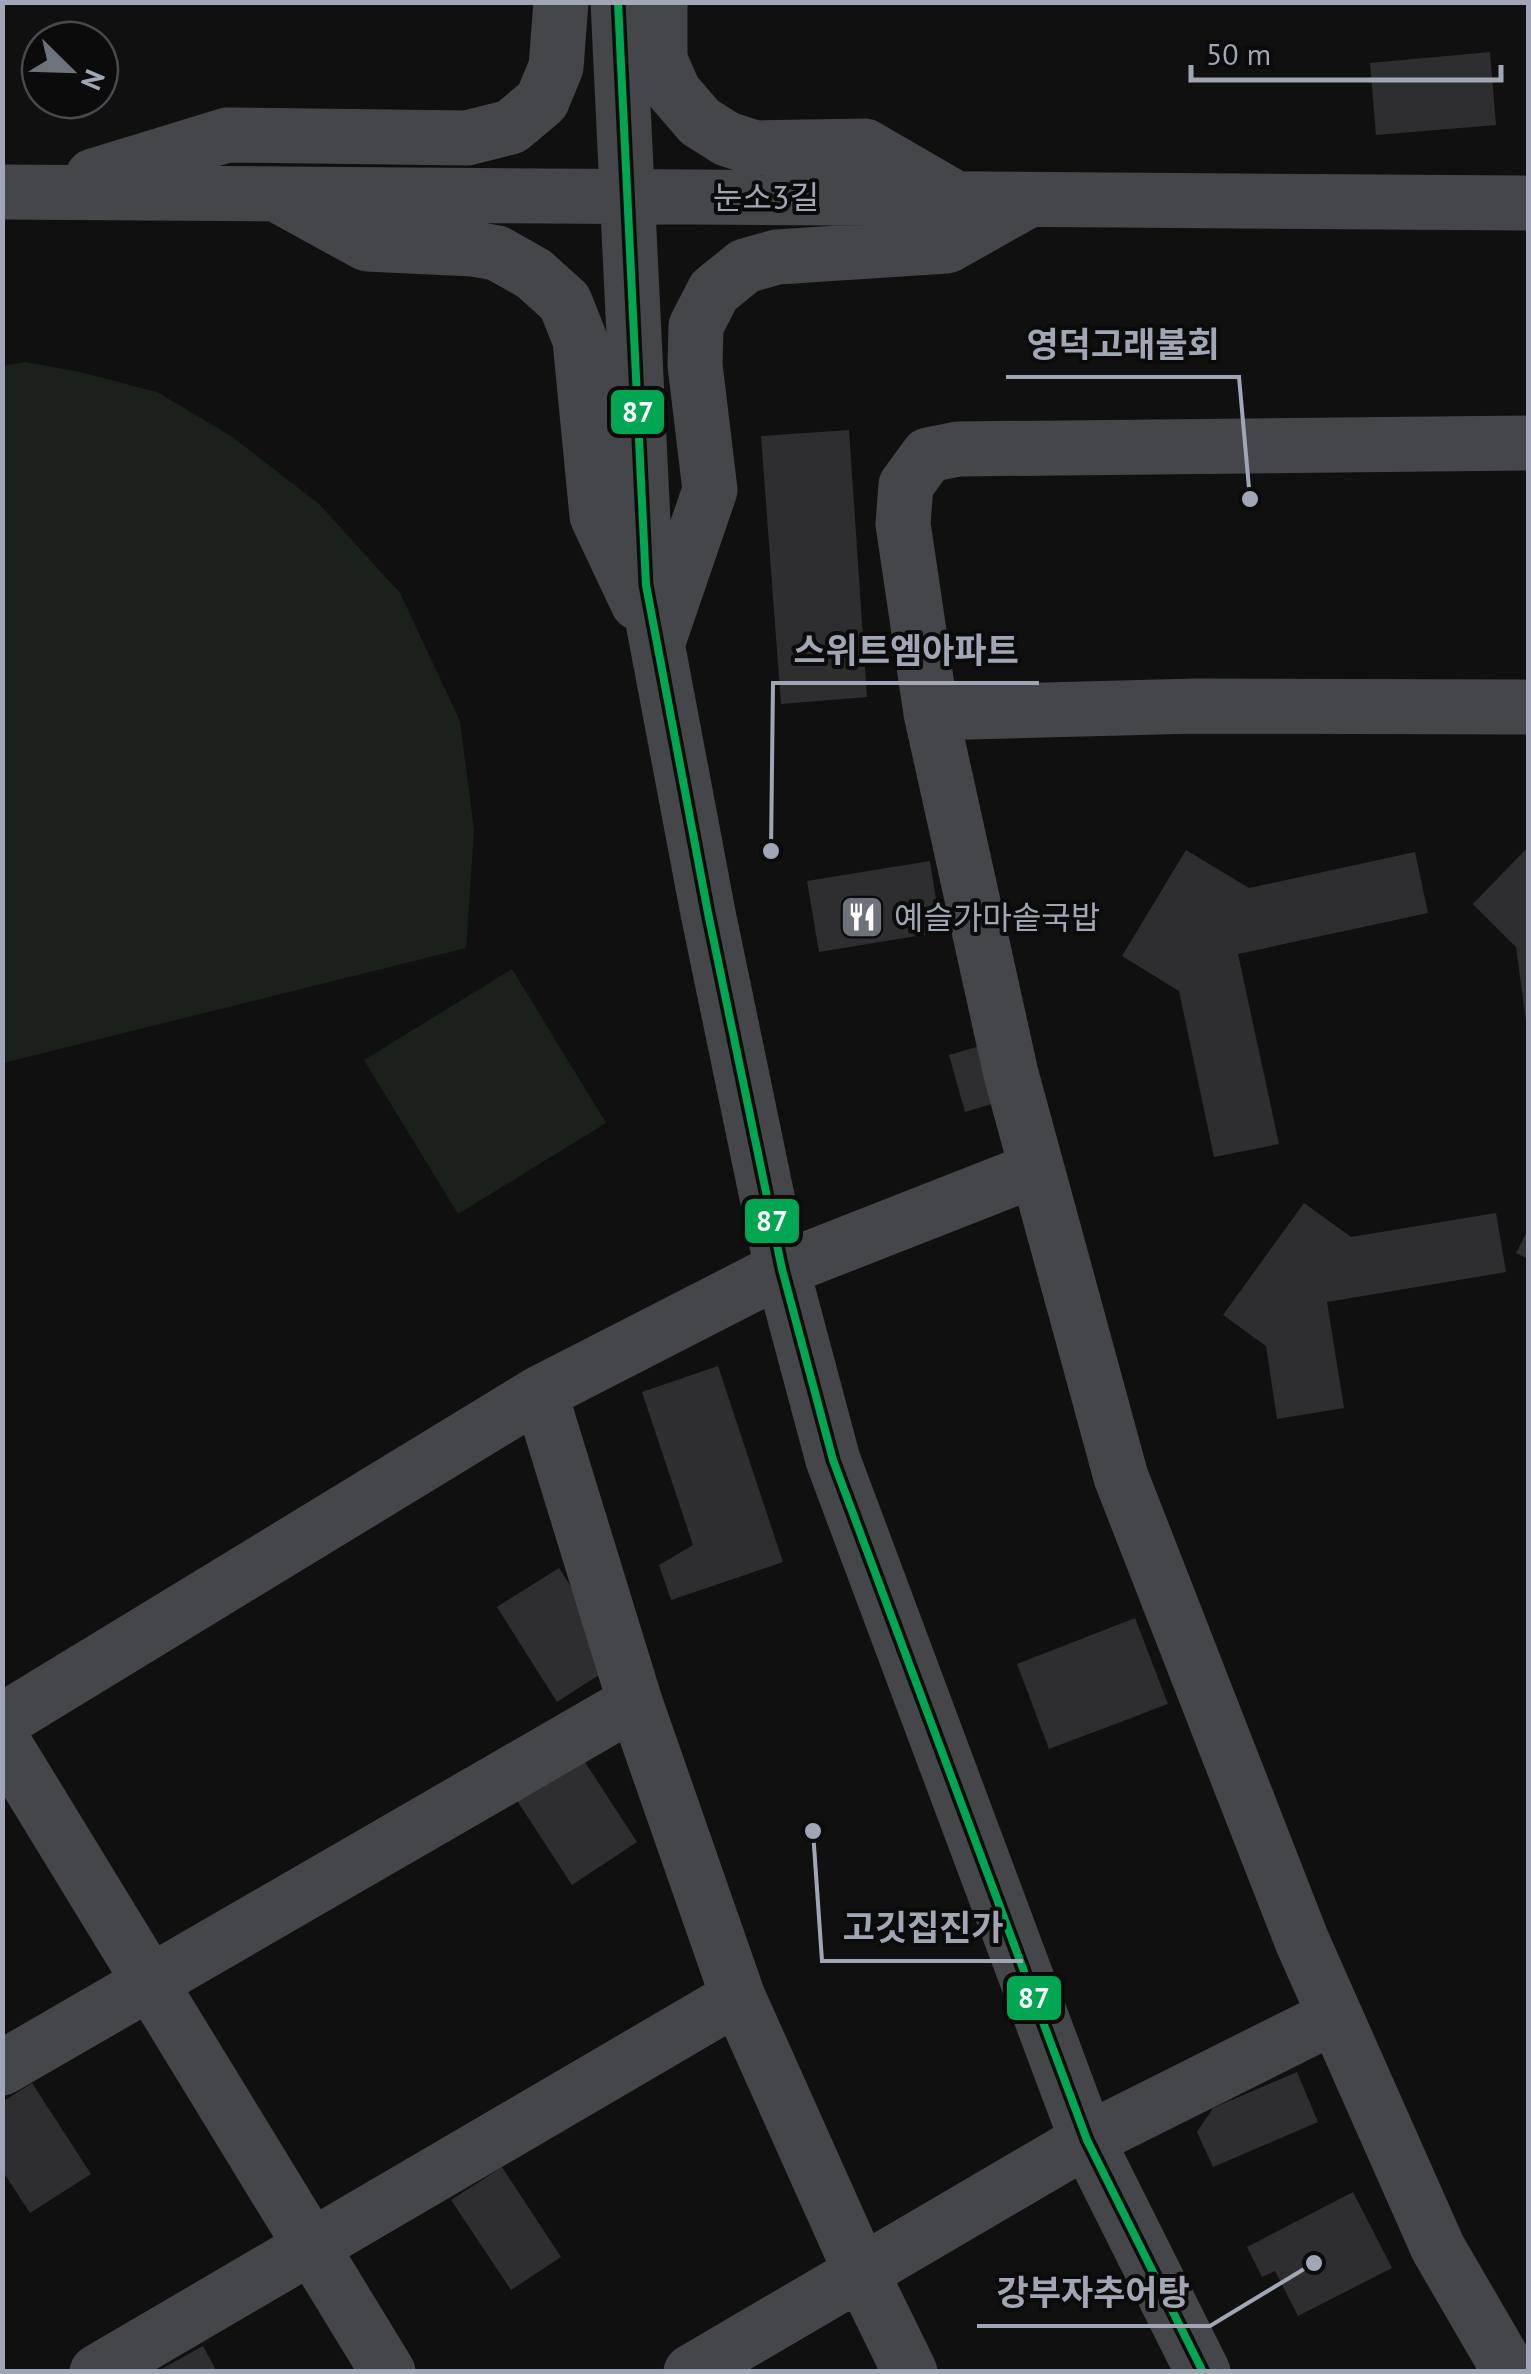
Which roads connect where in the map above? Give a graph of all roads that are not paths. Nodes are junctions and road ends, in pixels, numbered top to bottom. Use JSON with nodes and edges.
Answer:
{"nodes":[{"id":1,"x":561,"y":2,"type":"edge"},
{"id":2,"x":618,"y":2,"type":"edge"},
{"id":3,"x":660,"y":2,"type":"edge"},
{"id":4,"x":22,"y":192,"type":"edge"},
{"id":5,"x":276,"y":194,"type":"junction"},
{"id":6,"x":627,"y":196,"type":"junction"},
{"id":7,"x":956,"y":198,"type":"junction"},
{"id":8,"x":1030,"y":199,"type":"junction"},
{"id":9,"x":1528,"y":203,"type":"edge"},
{"id":10,"x":1528,"y":443,"type":"edge"},
{"id":11,"x":658,"y":644,"type":"junction"},
{"id":12,"x":1528,"y":707,"type":"edge"},
{"id":13,"x":931,"y":713,"type":"junction"},
{"id":14,"x":1037,"y":1169,"type":"junction"},
{"id":15,"x":782,"y":1269,"type":"junction"},
{"id":16,"x":540,"y":1393,"type":"junction"},
{"id":17,"x":635,"y":1702,"type":"junction"},
{"id":18,"x":2,"y":1721,"type":"edge"},
{"id":19,"x":2,"y":1740,"type":"edge"},
{"id":20,"x":150,"y":1982,"type":"junction"},
{"id":21,"x":738,"y":1996,"type":"junction"},
{"id":22,"x":1335,"y":2016,"type":"junction"},
{"id":23,"x":2,"y":2068,"type":"edge"},
{"id":24,"x":1087,"y":2140,"type":"junction"},
{"id":25,"x":312,"y":2246,"type":"junction"},
{"id":26,"x":861,"y":2272,"type":"junction"},
{"id":27,"x":96,"y":2372,"type":"edge"},
{"id":28,"x":388,"y":2372,"type":"edge"},
{"id":29,"x":691,"y":2372,"type":"edge"},
{"id":30,"x":910,"y":2372,"type":"edge"},
{"id":31,"x":1202,"y":2372,"type":"edge"},
{"id":32,"x":1510,"y":2372,"type":"edge"}],
"edges":[{"from":1,"to":4,"type":"street"},
{"from":2,"to":6,"type":"street"},
{"from":3,"to":7,"type":"street"},
{"from":4,"to":5,"type":"street","name":"눈소3길"},
{"from":5,"to":6,"type":"street","name":"눈소3길"},
{"from":5,"to":11,"type":"street"},
{"from":6,"to":7,"type":"street","name":"눈소3길"},
{"from":6,"to":11,"type":"street"},
{"from":7,"to":8,"type":"street","name":"눈소3길"},
{"from":8,"to":9,"type":"street","name":"눈소3길"},
{"from":8,"to":11,"type":"street"},
{"from":10,"to":13,"type":"street"},
{"from":11,"to":15,"type":"street"},
{"from":12,"to":13,"type":"street"},
{"from":13,"to":14,"type":"street"},
{"from":14,"to":15,"type":"street"},
{"from":14,"to":22,"type":"street"},
{"from":15,"to":16,"type":"street"},
{"from":15,"to":24,"type":"street"},
{"from":16,"to":17,"type":"street"},
{"from":16,"to":18,"type":"street"},
{"from":17,"to":20,"type":"street"},
{"from":17,"to":21,"type":"street"},
{"from":19,"to":20,"type":"street"},
{"from":20,"to":23,"type":"street"},
{"from":20,"to":25,"type":"street"},
{"from":21,"to":25,"type":"street"},
{"from":21,"to":26,"type":"street"},
{"from":22,"to":24,"type":"street"},
{"from":22,"to":32,"type":"street"},
{"from":24,"to":26,"type":"street"},
{"from":24,"to":31,"type":"street"},
{"from":25,"to":27,"type":"street"},
{"from":25,"to":28,"type":"street"},
{"from":26,"to":29,"type":"street"},
{"from":26,"to":30,"type":"street"}]}
